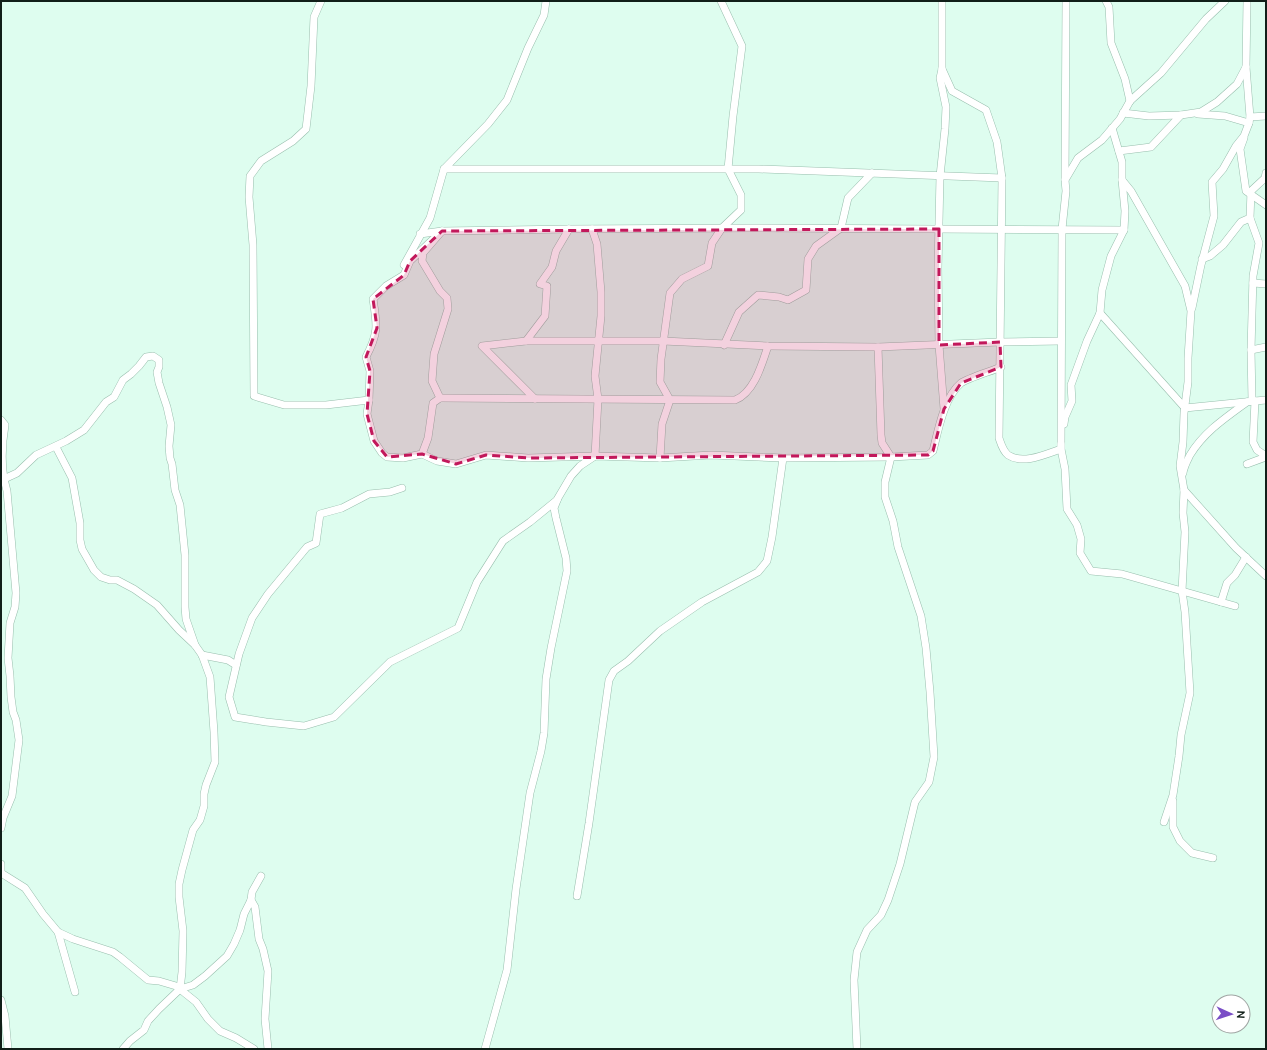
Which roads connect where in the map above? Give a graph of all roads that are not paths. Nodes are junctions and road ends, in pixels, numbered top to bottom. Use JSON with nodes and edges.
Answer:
{"nodes":[{"id":1,"x":321,"y":1,"type":"edge"},
{"id":2,"x":546,"y":1,"type":"edge"},
{"id":3,"x":722,"y":1,"type":"edge"},
{"id":4,"x":942,"y":1,"type":"edge"},
{"id":5,"x":1066,"y":1,"type":"edge"},
{"id":6,"x":1106,"y":1,"type":"edge"},
{"id":7,"x":1225,"y":1,"type":"edge"},
{"id":8,"x":1247,"y":1,"type":"edge"},
{"id":9,"x":1246,"y":67,"type":"junction"},
{"id":10,"x":942,"y":69,"type":"junction"},
{"id":11,"x":1130,"y":101,"type":"junction"},
{"id":12,"x":1123,"y":113,"type":"junction"},
{"id":13,"x":1193,"y":113,"type":"junction"},
{"id":14,"x":1266,"y":116,"type":"edge"},
{"id":15,"x":1180,"y":117,"type":"junction"},
{"id":16,"x":1250,"y":120,"type":"junction"},
{"id":17,"x":1112,"y":128,"type":"junction"},
{"id":18,"x":1244,"y":136,"type":"junction"},
{"id":19,"x":1119,"y":151,"type":"junction"},
{"id":20,"x":444,"y":169,"type":"junction"},
{"id":21,"x":728,"y":169,"type":"junction"},
{"id":22,"x":872,"y":173,"type":"junction"},
{"id":23,"x":1266,"y":173,"type":"edge"},
{"id":24,"x":940,"y":176,"type":"junction"},
{"id":25,"x":1002,"y":178,"type":"junction"},
{"id":26,"x":1065,"y":180,"type":"junction"},
{"id":27,"x":1122,"y":180,"type":"junction"},
{"id":28,"x":1251,"y":194,"type":"junction"},
{"id":29,"x":1266,"y":205,"type":"edge"},
{"id":30,"x":1250,"y":218,"type":"junction"},
{"id":31,"x":722,"y":228,"type":"junction"},
{"id":32,"x":841,"y":228,"type":"junction"},
{"id":33,"x":569,"y":229,"type":"junction"},
{"id":34,"x":592,"y":229,"type":"junction"},
{"id":35,"x":939,"y":229,"type":"junction"},
{"id":36,"x":1002,"y":229,"type":"junction"},
{"id":37,"x":1062,"y":229,"type":"junction"},
{"id":38,"x":1124,"y":230,"type":"junction"},
{"id":39,"x":442,"y":231,"type":"junction"},
{"id":40,"x":420,"y":234,"type":"junction"},
{"id":41,"x":1202,"y":259,"type":"junction"},
{"id":42,"x":398,"y":279,"type":"junction"},
{"id":43,"x":1253,"y":283,"type":"junction"},
{"id":44,"x":1266,"y":284,"type":"edge"},
{"id":45,"x":1191,"y":311,"type":"junction"},
{"id":46,"x":1100,"y":313,"type":"junction"},
{"id":47,"x":526,"y":341,"type":"junction"},
{"id":48,"x":599,"y":341,"type":"junction"},
{"id":49,"x":663,"y":341,"type":"junction"},
{"id":50,"x":1061,"y":341,"type":"junction"},
{"id":51,"x":1000,"y":342,"type":"junction"},
{"id":52,"x":724,"y":345,"type":"junction"},
{"id":53,"x":939,"y":345,"type":"junction"},
{"id":54,"x":768,"y":346,"type":"junction"},
{"id":55,"x":878,"y":347,"type":"junction"},
{"id":56,"x":1266,"y":347,"type":"edge"},
{"id":57,"x":1251,"y":350,"type":"junction"},
{"id":58,"x":1001,"y":367,"type":"junction"},
{"id":59,"x":440,"y":398,"type":"junction"},
{"id":60,"x":535,"y":399,"type":"junction"},
{"id":61,"x":598,"y":399,"type":"junction"},
{"id":62,"x":369,"y":400,"type":"junction"},
{"id":63,"x":670,"y":400,"type":"junction"},
{"id":64,"x":1266,"y":400,"type":"edge"},
{"id":65,"x":1251,"y":401,"type":"junction"},
{"id":66,"x":1184,"y":408,"type":"junction"},
{"id":67,"x":944,"y":409,"type":"junction"},
{"id":68,"x":1,"y":420,"type":"edge"},
{"id":69,"x":56,"y":447,"type":"junction"},
{"id":70,"x":1061,"y":449,"type":"junction"},
{"id":71,"x":422,"y":454,"type":"junction"},
{"id":72,"x":595,"y":456,"type":"junction"},
{"id":73,"x":1266,"y":456,"type":"edge"},
{"id":74,"x":891,"y":457,"type":"junction"},
{"id":75,"x":660,"y":458,"type":"junction"},
{"id":76,"x":783,"y":458,"type":"junction"},
{"id":77,"x":1247,"y":464,"type":"dead end"},
{"id":78,"x":2,"y":480,"type":"edge"},
{"id":79,"x":1182,"y":480,"type":"junction"},
{"id":80,"x":402,"y":488,"type":"dead end"},
{"id":81,"x":1184,"y":490,"type":"junction"},
{"id":82,"x":558,"y":498,"type":"junction"},
{"id":83,"x":1246,"y":557,"type":"junction"},
{"id":84,"x":1266,"y":576,"type":"edge"},
{"id":85,"x":1182,"y":591,"type":"junction"},
{"id":86,"x":1221,"y":602,"type":"junction"},
{"id":87,"x":1235,"y":606,"type":"dead end"},
{"id":88,"x":195,"y":645,"type":"junction"},
{"id":89,"x":202,"y":655,"type":"junction"},
{"id":90,"x":236,"y":665,"type":"junction"},
{"id":91,"x":1173,"y":795,"type":"junction"},
{"id":92,"x":1164,"y":822,"type":"dead end"},
{"id":93,"x":1,"y":828,"type":"edge"},
{"id":94,"x":1213,"y":858,"type":"dead end"},
{"id":95,"x":1,"y":864,"type":"edge"},
{"id":96,"x":1,"y":872,"type":"edge"},
{"id":97,"x":261,"y":876,"type":"dead end"},
{"id":98,"x":576,"y":896,"type":"dead end"},
{"id":99,"x":251,"y":900,"type":"junction"},
{"id":100,"x":58,"y":932,"type":"junction"},
{"id":101,"x":180,"y":989,"type":"junction"},
{"id":102,"x":75,"y":992,"type":"dead end"},
{"id":103,"x":1,"y":1000,"type":"edge"},
{"id":104,"x":8,"y":1049,"type":"edge"},
{"id":105,"x":123,"y":1049,"type":"edge"},
{"id":106,"x":254,"y":1049,"type":"edge"},
{"id":107,"x":268,"y":1049,"type":"edge"},
{"id":108,"x":485,"y":1049,"type":"edge"},
{"id":109,"x":857,"y":1049,"type":"edge"}],
"edges":[{"from":1,"to":62,"type":"street"},
{"from":2,"to":20,"type":"street"},
{"from":3,"to":21,"type":"street"},
{"from":4,"to":10,"type":"street"},
{"from":5,"to":26,"type":"street"},
{"from":6,"to":11,"type":"street"},
{"from":7,"to":11,"type":"street"},
{"from":8,"to":9,"type":"street"},
{"from":9,"to":13,"type":"street"},
{"from":9,"to":16,"type":"street"},
{"from":10,"to":24,"type":"street"},
{"from":10,"to":25,"type":"street"},
{"from":11,"to":12,"type":"street"},
{"from":12,"to":15,"type":"street"},
{"from":12,"to":17,"type":"street"},
{"from":13,"to":15,"type":"street"},
{"from":13,"to":16,"type":"street"},
{"from":14,"to":16,"type":"street"},
{"from":15,"to":19,"type":"street"},
{"from":16,"to":18,"type":"street"},
{"from":17,"to":19,"type":"street"},
{"from":17,"to":26,"type":"street"},
{"from":18,"to":28,"type":"street"},
{"from":18,"to":41,"type":"street"},
{"from":19,"to":27,"type":"street"},
{"from":20,"to":21,"type":"street"},
{"from":20,"to":40,"type":"street"},
{"from":21,"to":22,"type":"street"},
{"from":21,"to":31,"type":"street"},
{"from":22,"to":24,"type":"street"},
{"from":22,"to":32,"type":"street"},
{"from":23,"to":28,"type":"street"},
{"from":24,"to":25,"type":"street"},
{"from":24,"to":35,"type":"street"},
{"from":25,"to":36,"type":"street"},
{"from":26,"to":37,"type":"street"},
{"from":27,"to":38,"type":"street"},
{"from":27,"to":45,"type":"street"},
{"from":28,"to":29,"type":"street"},
{"from":28,"to":30,"type":"street"},
{"from":30,"to":41,"type":"street"},
{"from":30,"to":43,"type":"street"},
{"from":31,"to":32,"type":"street"},
{"from":31,"to":34,"type":"street"},
{"from":31,"to":49,"type":"street"},
{"from":32,"to":35,"type":"street"},
{"from":32,"to":52,"type":"street"},
{"from":33,"to":34,"type":"street"},
{"from":33,"to":39,"type":"street"},
{"from":33,"to":47,"type":"street"},
{"from":34,"to":48,"type":"street"},
{"from":35,"to":36,"type":"street"},
{"from":35,"to":53,"type":"street"},
{"from":36,"to":37,"type":"street"},
{"from":36,"to":51,"type":"street"},
{"from":37,"to":38,"type":"street"},
{"from":37,"to":50,"type":"street"},
{"from":38,"to":46,"type":"street"},
{"from":39,"to":40,"type":"street"},
{"from":39,"to":42,"type":"street"},
{"from":39,"to":59,"type":"street"},
{"from":40,"to":42,"type":"street"},
{"from":41,"to":45,"type":"street"},
{"from":42,"to":62,"type":"street"},
{"from":43,"to":44,"type":"street"},
{"from":43,"to":57,"type":"street"},
{"from":45,"to":66,"type":"street"},
{"from":46,"to":66,"type":"street"},
{"from":46,"to":70,"type":"street"},
{"from":47,"to":48,"type":"street"},
{"from":47,"to":60,"type":"street"},
{"from":48,"to":49,"type":"street"},
{"from":48,"to":61,"type":"street"},
{"from":49,"to":52,"type":"street"},
{"from":49,"to":63,"type":"street"},
{"from":50,"to":51,"type":"street"},
{"from":50,"to":70,"type":"street"},
{"from":51,"to":53,"type":"street"},
{"from":51,"to":58,"type":"street"},
{"from":52,"to":54,"type":"street"},
{"from":53,"to":55,"type":"street"},
{"from":53,"to":67,"type":"street"},
{"from":54,"to":55,"type":"street"},
{"from":54,"to":63,"type":"street"},
{"from":55,"to":74,"type":"street"},
{"from":56,"to":57,"type":"street"},
{"from":57,"to":65,"type":"street"},
{"from":58,"to":67,"type":"street"},
{"from":58,"to":70,"type":"street"},
{"from":59,"to":60,"type":"street"},
{"from":59,"to":71,"type":"street"},
{"from":60,"to":61,"type":"street"},
{"from":61,"to":63,"type":"street"},
{"from":61,"to":72,"type":"street"},
{"from":62,"to":71,"type":"street"},
{"from":63,"to":75,"type":"street"},
{"from":64,"to":65,"type":"street"},
{"from":65,"to":66,"type":"street"},
{"from":65,"to":73,"type":"street"},
{"from":65,"to":79,"type":"street"},
{"from":66,"to":79,"type":"street"},
{"from":67,"to":74,"type":"street"},
{"from":68,"to":78,"type":"street"},
{"from":69,"to":78,"type":"street"},
{"from":69,"to":88,"type":"street"},
{"from":69,"to":88,"type":"street"},
{"from":70,"to":85,"type":"street"},
{"from":71,"to":72,"type":"street"},
{"from":72,"to":75,"type":"street"},
{"from":72,"to":82,"type":"street"},
{"from":73,"to":77,"type":"street"},
{"from":74,"to":76,"type":"street"},
{"from":74,"to":109,"type":"street"},
{"from":75,"to":76,"type":"street"},
{"from":76,"to":98,"type":"street"},
{"from":78,"to":93,"type":"street"},
{"from":79,"to":81,"type":"street"},
{"from":80,"to":90,"type":"street"},
{"from":81,"to":83,"type":"street"},
{"from":81,"to":85,"type":"street"},
{"from":82,"to":90,"type":"street"},
{"from":82,"to":108,"type":"street"},
{"from":83,"to":84,"type":"street"},
{"from":83,"to":86,"type":"street"},
{"from":85,"to":86,"type":"street"},
{"from":85,"to":91,"type":"street"},
{"from":86,"to":87,"type":"street"},
{"from":88,"to":89,"type":"street"},
{"from":89,"to":90,"type":"street"},
{"from":89,"to":101,"type":"street"},
{"from":91,"to":92,"type":"street"},
{"from":91,"to":94,"type":"street"},
{"from":95,"to":96,"type":"street"},
{"from":96,"to":100,"type":"street"},
{"from":97,"to":99,"type":"street"},
{"from":99,"to":101,"type":"street"},
{"from":99,"to":107,"type":"street"},
{"from":100,"to":101,"type":"street"},
{"from":100,"to":102,"type":"street"},
{"from":101,"to":105,"type":"street"},
{"from":101,"to":106,"type":"street"},
{"from":103,"to":104,"type":"street"}]}
